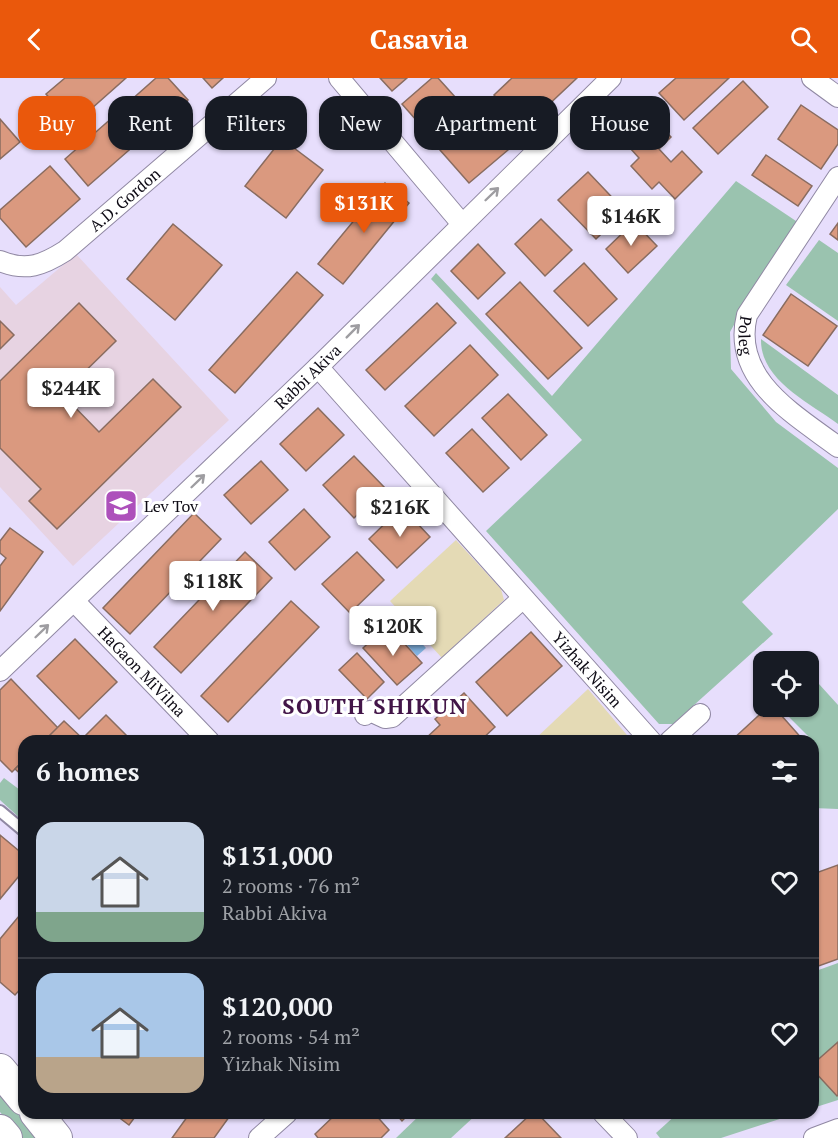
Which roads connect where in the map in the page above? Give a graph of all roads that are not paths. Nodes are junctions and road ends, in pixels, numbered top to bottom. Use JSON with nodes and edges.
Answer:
{"nodes":[{"id":1,"x":266,"y":78,"type":"edge"},
{"id":2,"x":339,"y":78,"type":"edge"},
{"id":3,"x":611,"y":78,"type":"edge"},
{"id":4,"x":812,"y":78,"type":"edge"},
{"id":5,"x":838,"y":97,"type":"edge"},
{"id":6,"x":838,"y":177,"type":"edge"},
{"id":7,"x":462,"y":224,"type":"junction"},
{"id":8,"x":0,"y":261,"type":"edge"},
{"id":9,"x":318,"y":367,"type":"junction"},
{"id":10,"x":838,"y":447,"type":"edge"},
{"id":11,"x":523,"y":598,"type":"junction"},
{"id":12,"x":74,"y":601,"type":"junction"},
{"id":13,"x":0,"y":671,"type":"edge"},
{"id":14,"x":700,"y":714,"type":"dead end"},
{"id":15,"x":365,"y":715,"type":"dead end"},
{"id":16,"x":203,"y":735,"type":"edge"},
{"id":17,"x":646,"y":735,"type":"edge"},
{"id":18,"x":677,"y":735,"type":"edge"},
{"id":19,"x":0,"y":811,"type":"edge"},
{"id":20,"x":18,"y":826,"type":"edge"},
{"id":21,"x":0,"y":1070,"type":"edge"},
{"id":22,"x":18,"y":1092,"type":"edge"},
{"id":23,"x":41,"y":1119,"type":"edge"},
{"id":24,"x":281,"y":1119,"type":"edge"},
{"id":25,"x":609,"y":1119,"type":"edge"},
{"id":26,"x":838,"y":1129,"type":"edge"},
{"id":27,"x":0,"y":1131,"type":"edge"},
{"id":28,"x":6,"y":1138,"type":"edge"},
{"id":29,"x":56,"y":1138,"type":"edge"},
{"id":30,"x":260,"y":1138,"type":"edge"},
{"id":31,"x":627,"y":1138,"type":"edge"},
{"id":32,"x":814,"y":1138,"type":"edge"}],
"edges":[{"from":1,"to":8,"type":"street","name":"A.D. Gordon"},
{"from":2,"to":7,"type":"street"},
{"from":7,"to":3,"type":"street","name":"Rabbi Akiva","one_way":true},
{"from":4,"to":5,"type":"street"},
{"from":6,"to":10,"type":"street","name":"Poleg"},
{"from":9,"to":7,"type":"street","name":"Rabbi Akiva","one_way":true},
{"from":9,"to":11,"type":"street","name":"Yizhak Nisim"},
{"from":12,"to":9,"type":"street","name":"Rabbi Akiva","one_way":true},
{"from":11,"to":15,"type":"street"},
{"from":11,"to":17,"type":"street","name":"Yizhak Nisim"},
{"from":13,"to":12,"type":"street","name":"Rabbi Akiva","one_way":true},
{"from":12,"to":16,"type":"street","name":"HaGaon MiVilna"},
{"from":14,"to":18,"type":"street"},
{"from":19,"to":20,"type":"lane"},
{"from":21,"to":22,"type":"main road"},
{"from":23,"to":29,"type":"main road"},
{"from":24,"to":30,"type":"street"},
{"from":25,"to":31,"type":"street"},
{"from":26,"to":32,"type":"street"},
{"from":27,"to":28,"type":"main road"}]}
